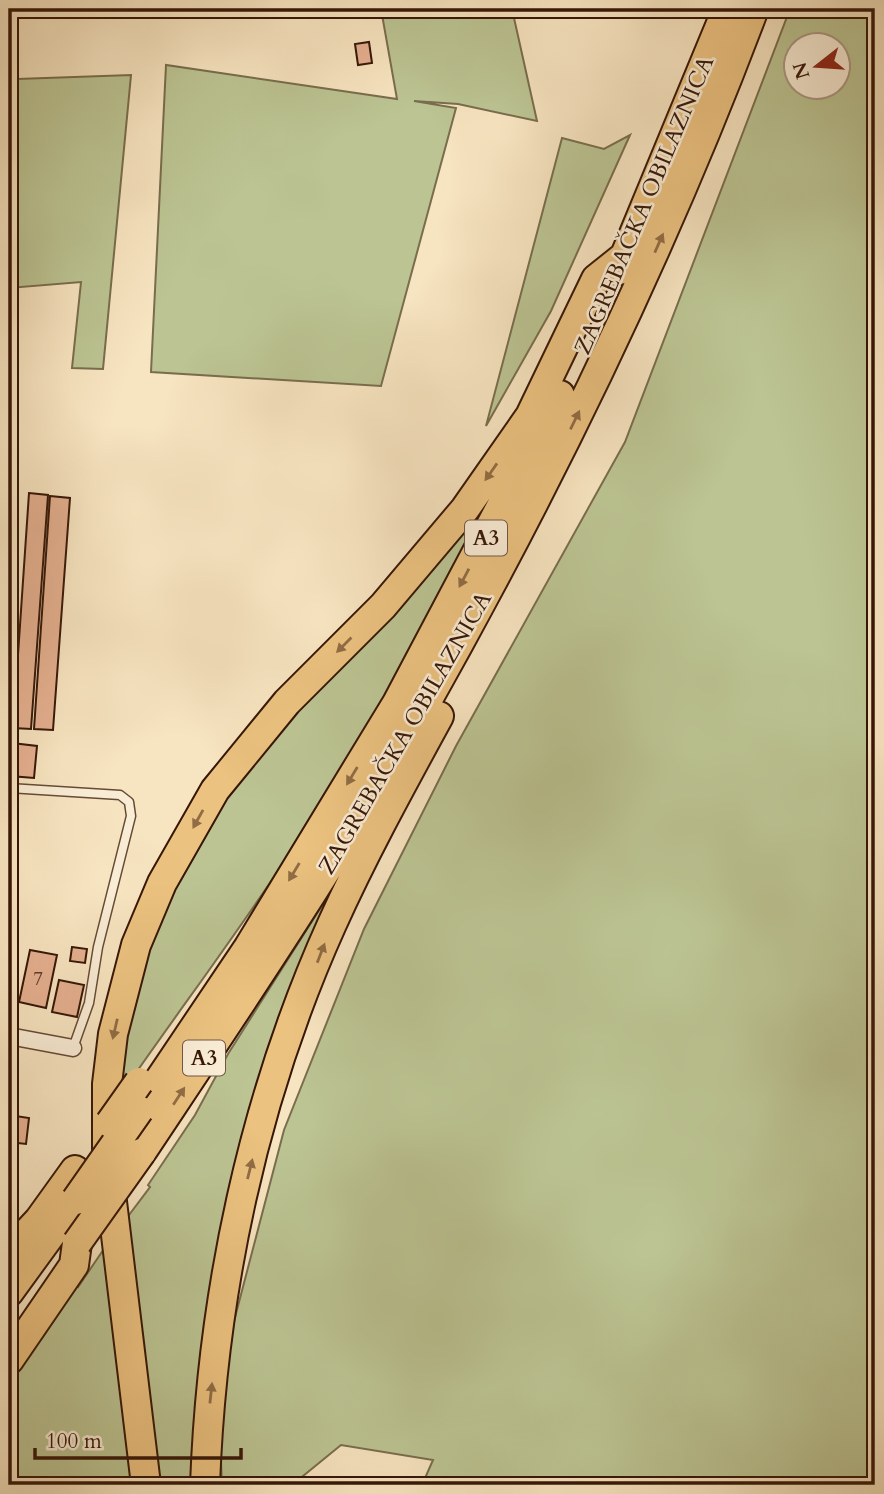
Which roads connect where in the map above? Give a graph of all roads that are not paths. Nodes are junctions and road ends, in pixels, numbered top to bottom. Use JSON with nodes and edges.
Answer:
{"nodes":[{"id":1,"x":727,"y":9,"type":"edge"},
{"id":2,"x":754,"y":9,"type":"edge"},
{"id":3,"x":626,"y":255,"type":"junction"},
{"id":4,"x":533,"y":503,"type":"junction"},
{"id":5,"x":9,"y":788,"type":"edge"},
{"id":6,"x":9,"y":1036,"type":"edge"},
{"id":7,"x":73,"y":1048,"type":"joint"},
{"id":8,"x":139,"y":1096,"type":"junction"},
{"id":9,"x":77,"y":1243,"type":"junction"},
{"id":10,"x":9,"y":1252,"type":"edge"},
{"id":11,"x":9,"y":1292,"type":"edge"},
{"id":12,"x":9,"y":1335,"type":"edge"},
{"id":13,"x":9,"y":1360,"type":"edge"},
{"id":14,"x":146,"y":1485,"type":"edge"},
{"id":15,"x":205,"y":1485,"type":"edge"}],
"edges":[{"from":1,"to":3,"type":"highway","name":"ZAGREBAČKA OBILAZNICA","number":"A3"},
{"from":4,"to":2,"type":"highway","name":"ZAGREBAČKA OBILAZNICA","number":"A3","one_way":true},
{"from":3,"to":8,"type":"highway","name":"ZAGREBAČKA OBILAZNICA","number":"A3","one_way":true},
{"from":3,"to":14,"type":"highway","one_way":true},
{"from":9,"to":4,"type":"highway","name":"ZAGREBAČKA OBILAZNICA","number":"A3","one_way":true,"bridge":true},
{"from":15,"to":4,"type":"highway","one_way":true},
{"from":5,"to":7,"type":"lane"},
{"from":6,"to":7,"type":"street"},
{"from":8,"to":10,"type":"highway","bridge":true},
{"from":8,"to":11,"type":"highway","name":"ZAGREBAČKA OBILAZNICA","number":"A3","bridge":true},
{"from":9,"to":12,"type":"highway","name":"ZAGREBAČKA OBILAZNICA","number":"A3"},
{"from":9,"to":13,"type":"highway"}]}
